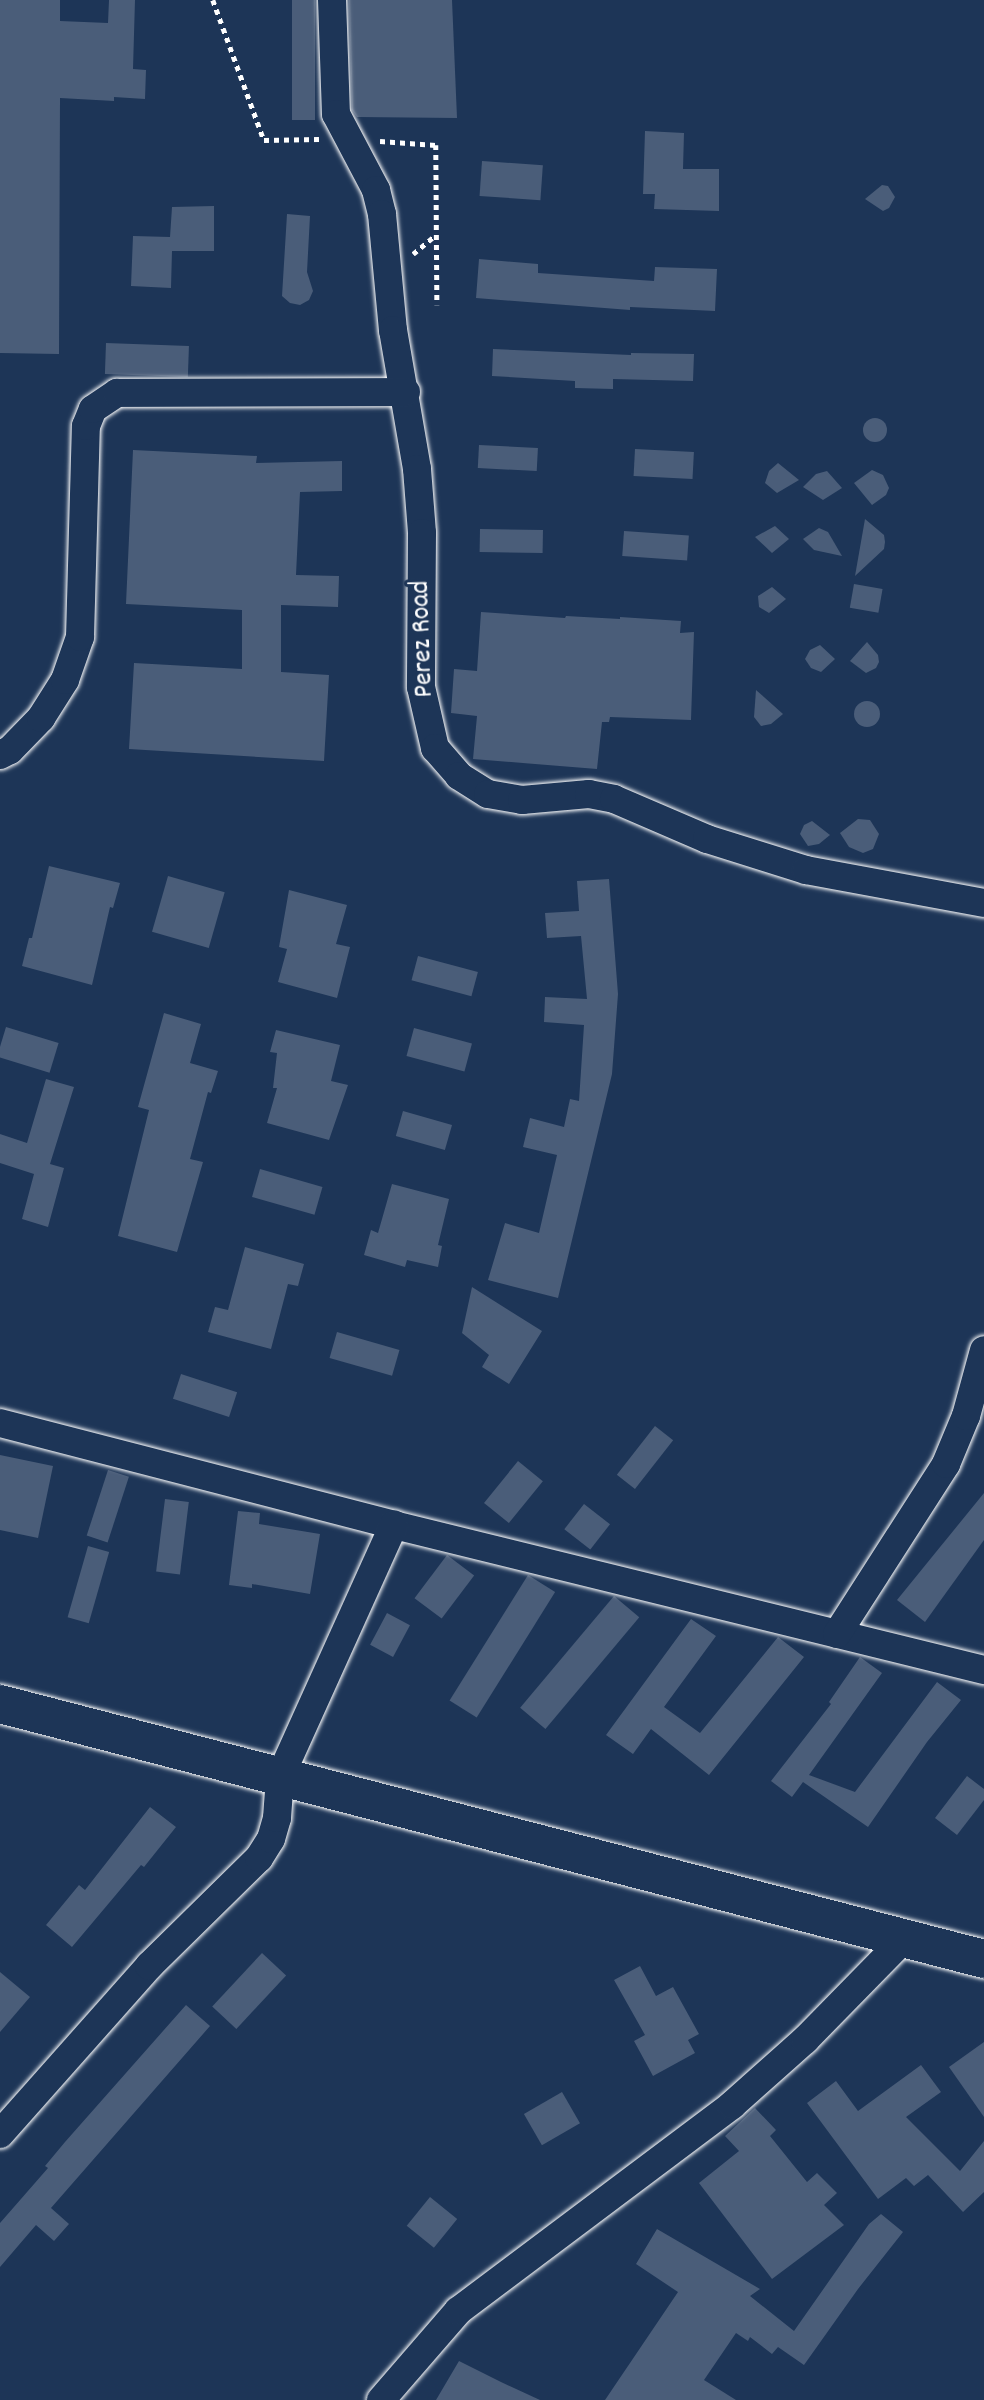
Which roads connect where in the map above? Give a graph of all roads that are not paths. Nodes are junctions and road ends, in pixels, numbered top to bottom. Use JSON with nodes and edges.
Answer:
{"nodes":[{"id":1,"x":332,"y":0,"type":"edge"},
{"id":2,"x":406,"y":392,"type":"junction"},
{"id":3,"x":0,"y":755,"type":"edge"},
{"id":4,"x":984,"y":904,"type":"edge"},
{"id":5,"x":984,"y":1350,"type":"edge"},
{"id":6,"x":0,"y":1423,"type":"edge"},
{"id":7,"x":394,"y":1525,"type":"junction"},
{"id":8,"x":837,"y":1634,"type":"junction"},
{"id":9,"x":984,"y":1670,"type":"edge"},
{"id":10,"x":0,"y":1704,"type":"edge"},
{"id":11,"x":280,"y":1777,"type":"junction"},
{"id":12,"x":904,"y":1939,"type":"junction"},
{"id":13,"x":984,"y":1959,"type":"edge"},
{"id":14,"x":0,"y":2134,"type":"edge"},
{"id":15,"x":381,"y":2400,"type":"edge"}],
"edges":[{"from":1,"to":2,"type":"street","name":"Perez Road"},
{"from":2,"to":3,"type":"street"},
{"from":2,"to":4,"type":"street","name":"Perez Road"},
{"from":5,"to":8,"type":"street"},
{"from":6,"to":7,"type":"street"},
{"from":7,"to":8,"type":"street"},
{"from":7,"to":11,"type":"street"},
{"from":8,"to":9,"type":"street"},
{"from":10,"to":11,"type":"highway"},
{"from":11,"to":12,"type":"highway"},
{"from":11,"to":14,"type":"street"},
{"from":12,"to":13,"type":"highway"},
{"from":12,"to":15,"type":"street"}]}
